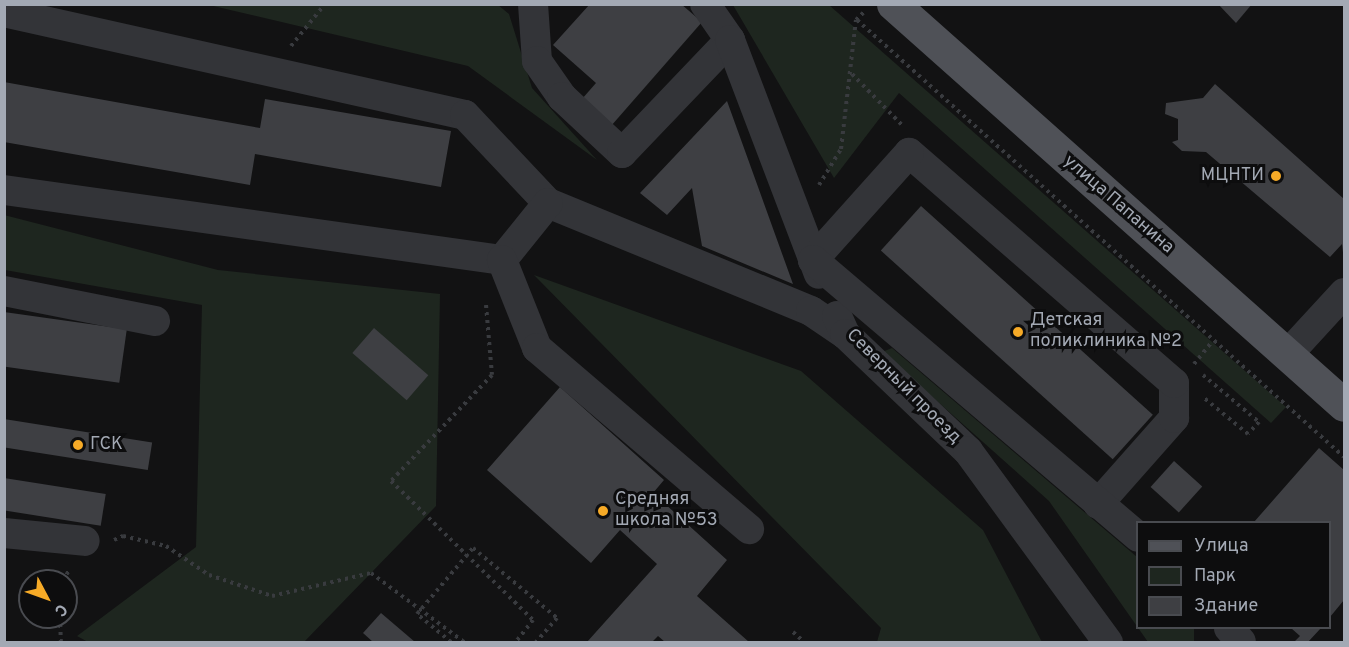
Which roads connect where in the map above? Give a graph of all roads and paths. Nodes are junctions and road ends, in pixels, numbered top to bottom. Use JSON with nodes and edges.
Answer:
{"nodes":[{"id":1,"x":325,"y":4,"type":"edge"},
{"id":2,"x":533,"y":4,"type":"edge"},
{"id":3,"x":705,"y":4,"type":"edge"},
{"id":4,"x":893,"y":4,"type":"edge"},
{"id":5,"x":4,"y":12,"type":"edge"},
{"id":6,"x":730,"y":40,"type":"junction"},
{"id":7,"x":265,"y":71,"type":"junction"},
{"id":8,"x":851,"y":74,"type":"junction"},
{"id":9,"x":901,"y":119,"type":"dead end"},
{"id":10,"x":841,"y":149,"type":"dead end"},
{"id":11,"x":4,"y":190,"type":"edge"},
{"id":12,"x":548,"y":203,"type":"junction"},
{"id":13,"x":502,"y":260,"type":"junction"},
{"id":14,"x":813,"y":260,"type":"junction"},
{"id":15,"x":4,"y":291,"type":"edge"},
{"id":16,"x":1344,"y":293,"type":"edge"},
{"id":17,"x":486,"y":297,"type":"dead end"},
{"id":18,"x":155,"y":321,"type":"dead end"},
{"id":19,"x":845,"y":334,"type":"junction"},
{"id":20,"x":1212,"y":342,"type":"junction"},
{"id":21,"x":1288,"y":354,"type":"junction"},
{"id":22,"x":1194,"y":390,"type":"dead end"},
{"id":23,"x":1344,"y":405,"type":"edge"},
{"id":24,"x":1344,"y":457,"type":"edge"},
{"id":25,"x":1098,"y":504,"type":"junction"},
{"id":26,"x":749,"y":529,"type":"dead end"},
{"id":27,"x":4,"y":533,"type":"edge"},
{"id":28,"x":1136,"y":536,"type":"edge"},
{"id":29,"x":88,"y":549,"type":"junction"},
{"id":30,"x":466,"y":556,"type":"junction"},
{"id":31,"x":72,"y":569,"type":"edge"},
{"id":32,"x":422,"y":609,"type":"junction"},
{"id":33,"x":1231,"y":629,"type":"edge"},
{"id":34,"x":792,"y":632,"type":"dead end"},
{"id":35,"x":451,"y":642,"type":"edge"},
{"id":36,"x":464,"y":642,"type":"edge"},
{"id":37,"x":516,"y":642,"type":"edge"},
{"id":38,"x":536,"y":642,"type":"edge"},
{"id":39,"x":804,"y":642,"type":"edge"},
{"id":40,"x":1108,"y":642,"type":"edge"},
{"id":41,"x":1241,"y":642,"type":"edge"}],
"edges":[{"from":1,"to":7,"type":"path"},
{"from":2,"to":6,"type":"street"},
{"from":3,"to":6,"type":"street","name":"Северный проезд"},
{"from":4,"to":21,"type":"main road","name":"улица Папанина"},
{"from":5,"to":7,"type":"street"},
{"from":6,"to":14,"type":"street","name":"Северный проезд"},
{"from":7,"to":12,"type":"street"},
{"from":8,"to":9,"type":"path"},
{"from":8,"to":10,"type":"path"},
{"from":8,"to":20,"type":"path"},
{"from":11,"to":13,"type":"street"},
{"from":12,"to":13,"type":"street"},
{"from":12,"to":19,"type":"street"},
{"from":13,"to":26,"type":"street"},
{"from":14,"to":19,"type":"street","name":"Северный проезд"},
{"from":14,"to":25,"type":"street"},
{"from":14,"to":25,"type":"street"},
{"from":15,"to":18,"type":"street"},
{"from":16,"to":21,"type":"street"},
{"from":17,"to":30,"type":"path"},
{"from":19,"to":40,"type":"street","name":"Северный проезд"},
{"from":20,"to":22,"type":"path"},
{"from":20,"to":24,"type":"path"},
{"from":21,"to":23,"type":"main road","name":"улица Папанина"},
{"from":25,"to":28,"type":"street"},
{"from":27,"to":29,"type":"street"},
{"from":29,"to":31,"type":"path"},
{"from":29,"to":32,"type":"path"},
{"from":30,"to":32,"type":"path"},
{"from":30,"to":37,"type":"path"},
{"from":30,"to":38,"type":"path"},
{"from":32,"to":35,"type":"path"},
{"from":32,"to":36,"type":"path"},
{"from":33,"to":41,"type":"street"},
{"from":34,"to":39,"type":"path"}]}
